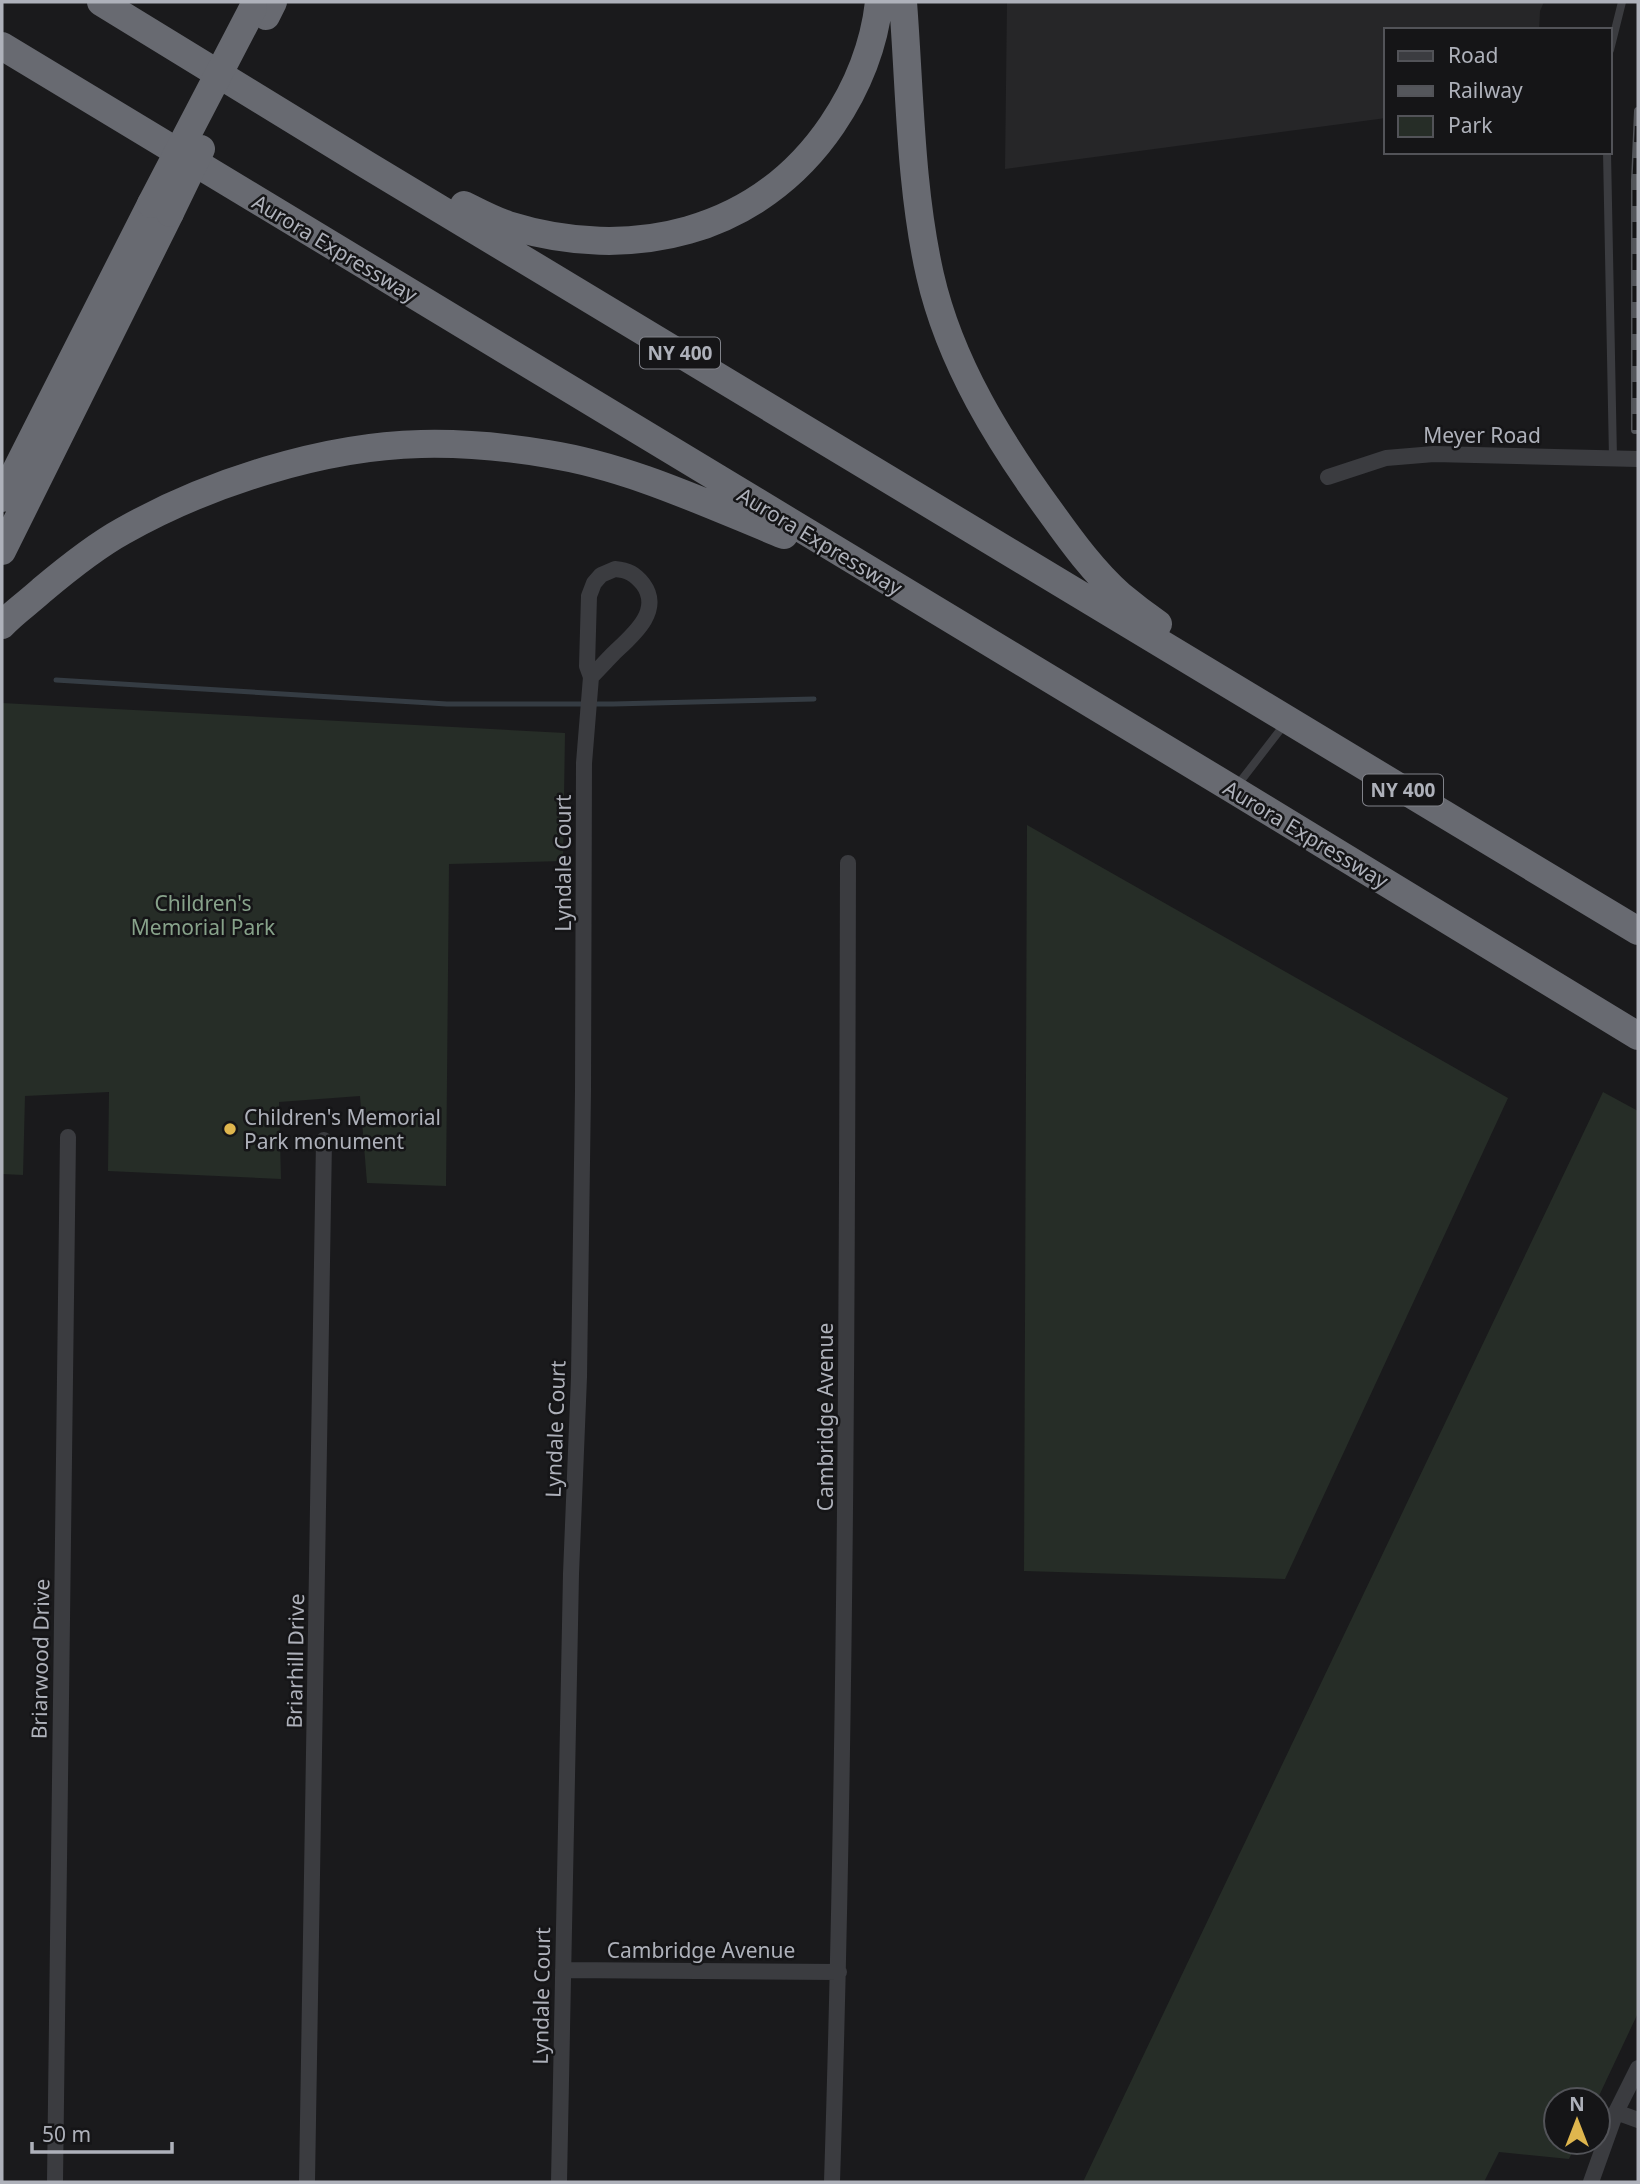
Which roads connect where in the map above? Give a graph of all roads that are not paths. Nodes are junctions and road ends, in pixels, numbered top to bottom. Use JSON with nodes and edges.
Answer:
{"nodes":[{"id":1,"x":101,"y":2,"type":"edge"},
{"id":2,"x":878,"y":2,"type":"edge"},
{"id":3,"x":903,"y":2,"type":"edge"},
{"id":4,"x":1622,"y":2,"type":"edge"},
{"id":5,"x":262,"y":7,"type":"edge"},
{"id":6,"x":1612,"y":42,"type":"edge"},
{"id":7,"x":2,"y":46,"type":"edge"},
{"id":8,"x":1607,"y":154,"type":"edge"},
{"id":9,"x":367,"y":165,"type":"junction"},
{"id":10,"x":161,"y":208,"type":"junction"},
{"id":11,"x":1613,"y":458,"type":"junction"},
{"id":12,"x":1638,"y":459,"type":"edge"},
{"id":13,"x":1328,"y":477,"type":"dead end"},
{"id":14,"x":2,"y":498,"type":"edge"},
{"id":15,"x":2,"y":551,"type":"edge"},
{"id":16,"x":858,"y":564,"type":"junction"},
{"id":17,"x":2,"y":625,"type":"edge"},
{"id":18,"x":591,"y":677,"type":"junction"},
{"id":19,"x":1259,"y":703,"type":"junction"},
{"id":20,"x":1288,"y":720,"type":"junction"},
{"id":21,"x":1234,"y":790,"type":"junction"},
{"id":22,"x":848,"y":863,"type":"dead end"},
{"id":23,"x":1638,"y":931,"type":"edge"},
{"id":24,"x":1638,"y":1036,"type":"edge"},
{"id":25,"x":68,"y":1137,"type":"dead end"},
{"id":26,"x":324,"y":1140,"type":"dead end"},
{"id":27,"x":563,"y":1970,"type":"junction"},
{"id":28,"x":839,"y":1972,"type":"junction"},
{"id":29,"x":1638,"y":2068,"type":"edge"},
{"id":30,"x":1616,"y":2112,"type":"junction"},
{"id":31,"x":1638,"y":2120,"type":"edge"},
{"id":32,"x":55,"y":2182,"type":"edge"},
{"id":33,"x":307,"y":2182,"type":"edge"},
{"id":34,"x":559,"y":2182,"type":"edge"},
{"id":35,"x":832,"y":2182,"type":"edge"},
{"id":36,"x":1591,"y":2182,"type":"edge"}],
"edges":[{"from":1,"to":9,"type":"highway","number":"NY 400"},
{"from":2,"to":9,"type":"highway"},
{"from":3,"to":19,"type":"highway"},
{"from":4,"to":6,"type":"lane"},
{"from":5,"to":10,"type":"highway","bridge":true},
{"from":7,"to":16,"type":"highway","name":"Aurora Expressway"},
{"from":8,"to":11,"type":"lane"},
{"from":9,"to":19,"type":"highway","number":"NY 400"},
{"from":10,"to":14,"type":"highway"},
{"from":10,"to":15,"type":"highway"},
{"from":11,"to":12,"type":"street","name":"Meyer Road"},
{"from":11,"to":13,"type":"street","name":"Meyer Road"},
{"from":16,"to":17,"type":"highway"},
{"from":16,"to":21,"type":"highway","name":"Aurora Expressway"},
{"from":18,"to":18,"type":"street","name":"Lyndale Court"},
{"from":18,"to":27,"type":"street","name":"Lyndale Court"},
{"from":19,"to":20,"type":"highway","number":"NY 400"},
{"from":20,"to":21,"type":"lane"},
{"from":20,"to":23,"type":"highway","number":"NY 400"},
{"from":21,"to":24,"type":"highway","name":"Aurora Expressway"},
{"from":22,"to":28,"type":"street","name":"Cambridge Avenue"},
{"from":25,"to":32,"type":"street","name":"Briarwood Drive"},
{"from":26,"to":33,"type":"street","name":"Briarhill Drive"},
{"from":27,"to":28,"type":"street","name":"Cambridge Avenue"},
{"from":27,"to":34,"type":"street","name":"Lyndale Court"},
{"from":28,"to":35,"type":"street","name":"Cambridge Avenue"},
{"from":29,"to":30,"type":"street"},
{"from":30,"to":31,"type":"street"},
{"from":30,"to":36,"type":"street"}]}
